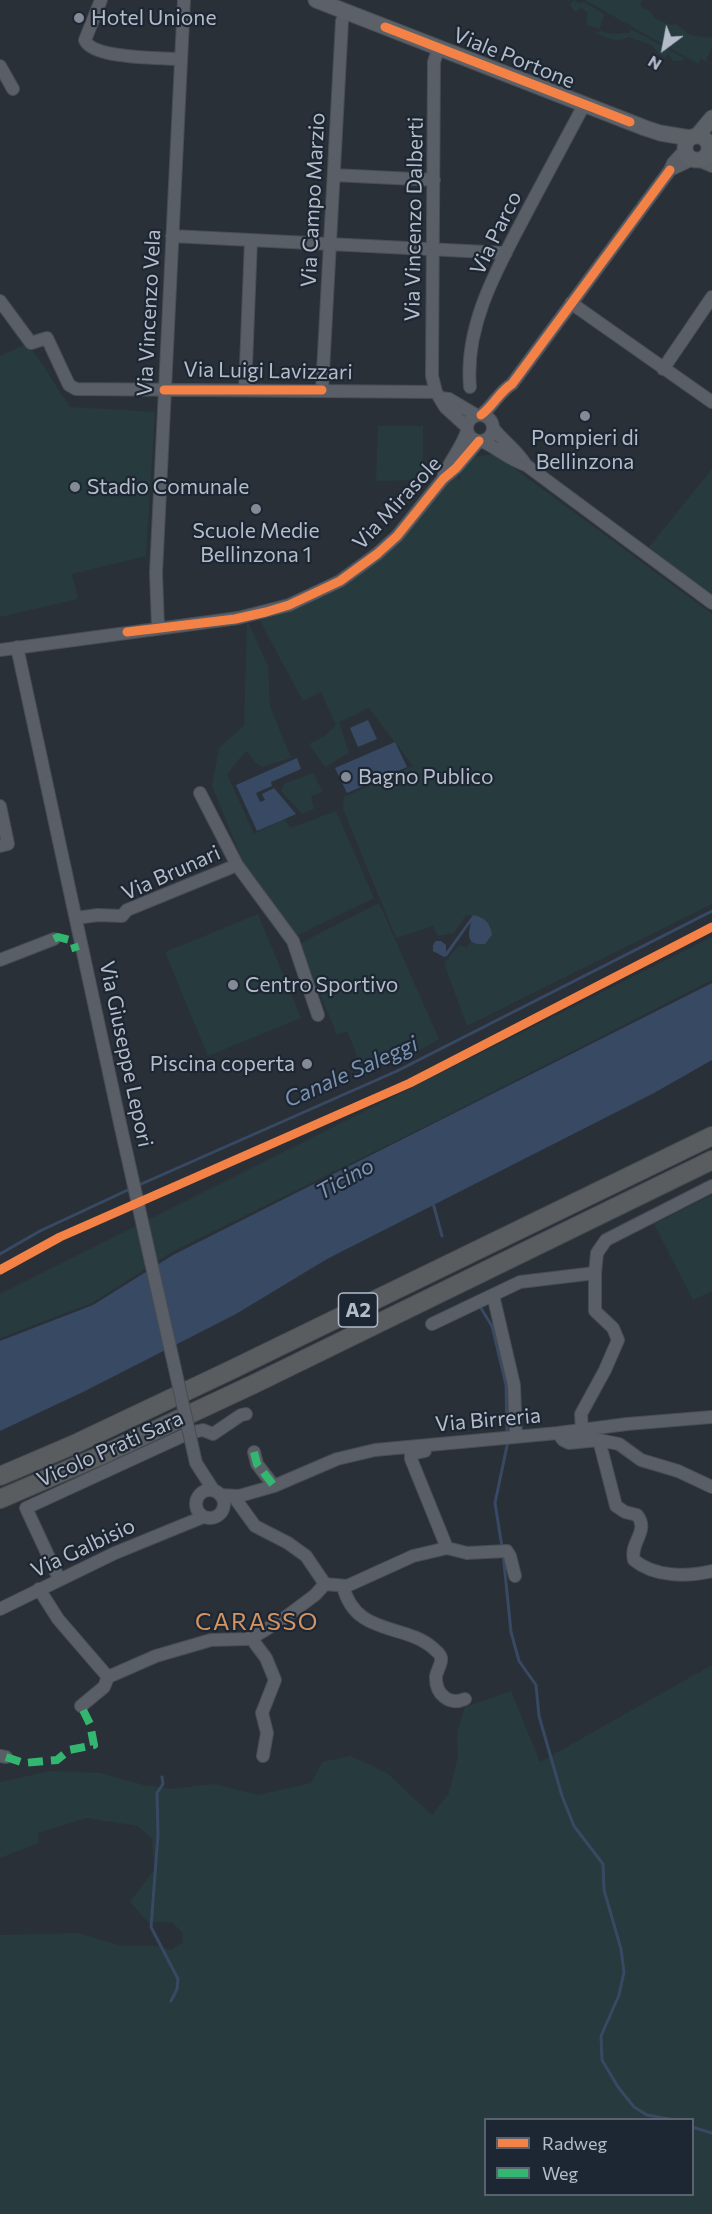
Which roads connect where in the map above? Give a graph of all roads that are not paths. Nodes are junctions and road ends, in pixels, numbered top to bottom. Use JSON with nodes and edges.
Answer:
{"nodes":[{"id":1,"x":101,"y":0,"type":"edge"},
{"id":2,"x":184,"y":0,"type":"edge"},
{"id":3,"x":316,"y":0,"type":"edge"},
{"id":4,"x":346,"y":12,"type":"junction"},
{"id":5,"x":439,"y":47,"type":"junction"},
{"id":6,"x":180,"y":59,"type":"junction"},
{"id":7,"x":0,"y":66,"type":"edge"},
{"id":8,"x":13,"y":89,"type":"dead end"},
{"id":9,"x":584,"y":105,"type":"junction"},
{"id":10,"x":712,"y":118,"type":"edge"},
{"id":11,"x":702,"y":149,"type":"edge"},
{"id":12,"x":334,"y":175,"type":"junction"},
{"id":13,"x":434,"y":180,"type":"junction"},
{"id":14,"x":172,"y":236,"type":"junction"},
{"id":15,"x":251,"y":240,"type":"junction"},
{"id":16,"x":330,"y":244,"type":"junction"},
{"id":17,"x":433,"y":249,"type":"junction"},
{"id":18,"x":506,"y":253,"type":"junction"},
{"id":19,"x":712,"y":297,"type":"edge"},
{"id":20,"x":0,"y":301,"type":"edge"},
{"id":21,"x":571,"y":303,"type":"junction"},
{"id":22,"x":663,"y":369,"type":"junction"},
{"id":23,"x":512,"y":384,"type":"junction"},
{"id":24,"x":470,"y":387,"type":"dead end"},
{"id":25,"x":164,"y":390,"type":"junction"},
{"id":26,"x":245,"y":390,"type":"junction"},
{"id":27,"x":322,"y":390,"type":"junction"},
{"id":28,"x":439,"y":395,"type":"junction"},
{"id":29,"x":712,"y":402,"type":"edge"},
{"id":30,"x":478,"y":415,"type":"junction"},
{"id":31,"x":493,"y":425,"type":"junction"},
{"id":32,"x":467,"y":429,"type":"junction"},
{"id":33,"x":481,"y":441,"type":"junction"},
{"id":34,"x":526,"y":465,"type":"junction"},
{"id":35,"x":443,"y":479,"type":"junction"},
{"id":36,"x":712,"y":603,"type":"edge"},
{"id":37,"x":158,"y":627,"type":"junction"},
{"id":38,"x":17,"y":647,"type":"junction"},
{"id":39,"x":0,"y":650,"type":"edge"},
{"id":40,"x":200,"y":792,"type":"dead end"},
{"id":41,"x":0,"y":806,"type":"edge"},
{"id":42,"x":0,"y":846,"type":"edge"},
{"id":43,"x":237,"y":865,"type":"junction"},
{"id":44,"x":76,"y":918,"type":"junction"},
{"id":45,"x":54,"y":939,"type":"dead end"},
{"id":46,"x":0,"y":960,"type":"edge"},
{"id":47,"x":318,"y":1015,"type":"dead end"},
{"id":48,"x":712,"y":1136,"type":"edge"},
{"id":49,"x":712,"y":1160,"type":"edge"},
{"id":50,"x":712,"y":1186,"type":"edge"},
{"id":51,"x":595,"y":1273,"type":"junction"},
{"id":52,"x":493,"y":1295,"type":"junction"},
{"id":53,"x":432,"y":1324,"type":"dead end"},
{"id":54,"x":246,"y":1414,"type":"dead end"},
{"id":55,"x":712,"y":1417,"type":"edge"},
{"id":56,"x":582,"y":1430,"type":"junction"},
{"id":57,"x":558,"y":1433,"type":"junction"},
{"id":58,"x":514,"y":1437,"type":"junction"},
{"id":59,"x":599,"y":1440,"type":"junction"},
{"id":60,"x":431,"y":1444,"type":"junction"},
{"id":61,"x":254,"y":1452,"type":"dead end"},
{"id":62,"x":197,"y":1465,"type":"junction"},
{"id":63,"x":0,"y":1476,"type":"edge"},
{"id":64,"x":274,"y":1486,"type":"junction"},
{"id":65,"x":712,"y":1487,"type":"edge"},
{"id":66,"x":217,"y":1493,"type":"junction"},
{"id":67,"x":0,"y":1499,"type":"edge"},
{"id":68,"x":237,"y":1501,"type":"junction"},
{"id":69,"x":199,"y":1507,"type":"junction"},
{"id":70,"x":223,"y":1509,"type":"junction"},
{"id":71,"x":447,"y":1548,"type":"junction"},
{"id":72,"x":712,"y":1571,"type":"edge"},
{"id":73,"x":515,"y":1576,"type":"dead end"},
{"id":74,"x":59,"y":1579,"type":"junction"},
{"id":75,"x":325,"y":1584,"type":"junction"},
{"id":76,"x":343,"y":1586,"type":"junction"},
{"id":77,"x":39,"y":1589,"type":"junction"},
{"id":78,"x":0,"y":1609,"type":"edge"},
{"id":79,"x":251,"y":1638,"type":"junction"},
{"id":80,"x":108,"y":1677,"type":"junction"},
{"id":81,"x":465,"y":1699,"type":"dead end"},
{"id":82,"x":81,"y":1706,"type":"dead end"},
{"id":83,"x":263,"y":1756,"type":"dead end"}],
"edges":[{"from":1,"to":6,"type":"street"},
{"from":2,"to":6,"type":"street","name":"Via Vincenzo Vela"},
{"from":3,"to":4,"type":"main road","name":"Viale Portone"},
{"from":4,"to":5,"type":"main road","name":"Viale Portone"},
{"from":4,"to":12,"type":"street","name":"Via Campo Marzio"},
{"from":5,"to":9,"type":"main road","name":"Viale Portone"},
{"from":5,"to":13,"type":"street","name":"Via Vincenzo Dalberti"},
{"from":6,"to":14,"type":"street","name":"Via Vincenzo Vela"},
{"from":7,"to":8,"type":"street"},
{"from":9,"to":11,"type":"main road","name":"Viale Portone"},
{"from":9,"to":18,"type":"street","name":"Via Parco"},
{"from":10,"to":11,"type":"main road"},
{"from":11,"to":21,"type":"street"},
{"from":12,"to":13,"type":"street"},
{"from":12,"to":16,"type":"street","name":"Via Campo Marzio"},
{"from":13,"to":17,"type":"street","name":"Via Vincenzo Dalberti"},
{"from":14,"to":15,"type":"street"},
{"from":14,"to":25,"type":"street","name":"Via Vincenzo Vela"},
{"from":15,"to":16,"type":"street"},
{"from":15,"to":26,"type":"street"},
{"from":16,"to":17,"type":"street"},
{"from":16,"to":27,"type":"street","name":"Via Campo Marzio"},
{"from":17,"to":18,"type":"street"},
{"from":17,"to":28,"type":"street","name":"Via Vincenzo Dalberti"},
{"from":18,"to":24,"type":"street","name":"Via Parco"},
{"from":19,"to":22,"type":"street"},
{"from":20,"to":25,"type":"street","name":"Via Luigi Lavizzari"},
{"from":21,"to":22,"type":"street"},
{"from":21,"to":23,"type":"street"},
{"from":22,"to":29,"type":"street"},
{"from":23,"to":30,"type":"street"},
{"from":23,"to":31,"type":"street"},
{"from":25,"to":26,"type":"street","name":"Via Luigi Lavizzari"},
{"from":25,"to":37,"type":"street","name":"Via Vincenzo Vela"},
{"from":26,"to":27,"type":"street","name":"Via Luigi Lavizzari"},
{"from":27,"to":28,"type":"street","name":"Via Luigi Lavizzari"},
{"from":28,"to":30,"type":"street","name":"Via Luigi Lavizzari"},
{"from":28,"to":32,"type":"street"},
{"from":30,"to":31,"type":"street"},
{"from":30,"to":32,"type":"street"},
{"from":31,"to":33,"type":"street"},
{"from":31,"to":34,"type":"street"},
{"from":32,"to":33,"type":"street"},
{"from":32,"to":35,"type":"street","name":"Via Mirasole"},
{"from":33,"to":34,"type":"street"},
{"from":33,"to":35,"type":"street","name":"Via Mirasole"},
{"from":34,"to":36,"type":"street"},
{"from":35,"to":37,"type":"street","name":"Via Mirasole"},
{"from":37,"to":38,"type":"street","name":"Via Mirasole"},
{"from":38,"to":39,"type":"street","name":"Via Mirasole"},
{"from":38,"to":44,"type":"street","name":"Via Giuseppe Lepori"},
{"from":40,"to":43,"type":"street","name":"Via Brunari"},
{"from":41,"to":42,"type":"street"},
{"from":43,"to":44,"type":"street","name":"Via Brunari"},
{"from":43,"to":47,"type":"street"},
{"from":44,"to":62,"type":"street","name":"Via Giuseppe Lepori","bridge":true},
{"from":45,"to":46,"type":"street"},
{"from":48,"to":63,"type":"highway","number":"A2"},
{"from":49,"to":67,"type":"highway","number":"A2"},
{"from":50,"to":51,"type":"street"},
{"from":51,"to":52,"type":"street"},
{"from":51,"to":56,"type":"street"},
{"from":52,"to":53,"type":"street"},
{"from":52,"to":58,"type":"street"},
{"from":54,"to":74,"type":"street","name":"Vicolo Prati Sara"},
{"from":55,"to":56,"type":"street","name":"Via Birreria"},
{"from":56,"to":57,"type":"street","name":"Via Birreria"},
{"from":57,"to":58,"type":"street","name":"Via Birreria"},
{"from":57,"to":59,"type":"street"},
{"from":58,"to":60,"type":"street","name":"Via Birreria"},
{"from":59,"to":65,"type":"street"},
{"from":59,"to":72,"type":"street"},
{"from":60,"to":64,"type":"street","name":"Via Birreria"},
{"from":60,"to":71,"type":"street"},
{"from":61,"to":64,"type":"street"},
{"from":62,"to":66,"type":"street","name":"Via Giuseppe Lepori"},
{"from":62,"to":69,"type":"street","name":"Via Giuseppe Lepori"},
{"from":64,"to":68,"type":"street","name":"Via Birreria"},
{"from":66,"to":68,"type":"street","name":"Via Birreria"},
{"from":66,"to":69,"type":"street"},
{"from":66,"to":70,"type":"street"},
{"from":68,"to":70,"type":"street","name":"Via Birreria"},
{"from":68,"to":75,"type":"street"},
{"from":69,"to":70,"type":"street"},
{"from":69,"to":74,"type":"street","name":"Via Galbisio"},
{"from":71,"to":73,"type":"street"},
{"from":71,"to":76,"type":"street"},
{"from":74,"to":77,"type":"street","name":"Via Galbisio"},
{"from":75,"to":76,"type":"street"},
{"from":75,"to":79,"type":"street"},
{"from":76,"to":81,"type":"street"},
{"from":77,"to":78,"type":"street","name":"Via Galbisio"},
{"from":77,"to":80,"type":"street"},
{"from":79,"to":80,"type":"street"},
{"from":79,"to":83,"type":"street"},
{"from":80,"to":82,"type":"street"}]}
